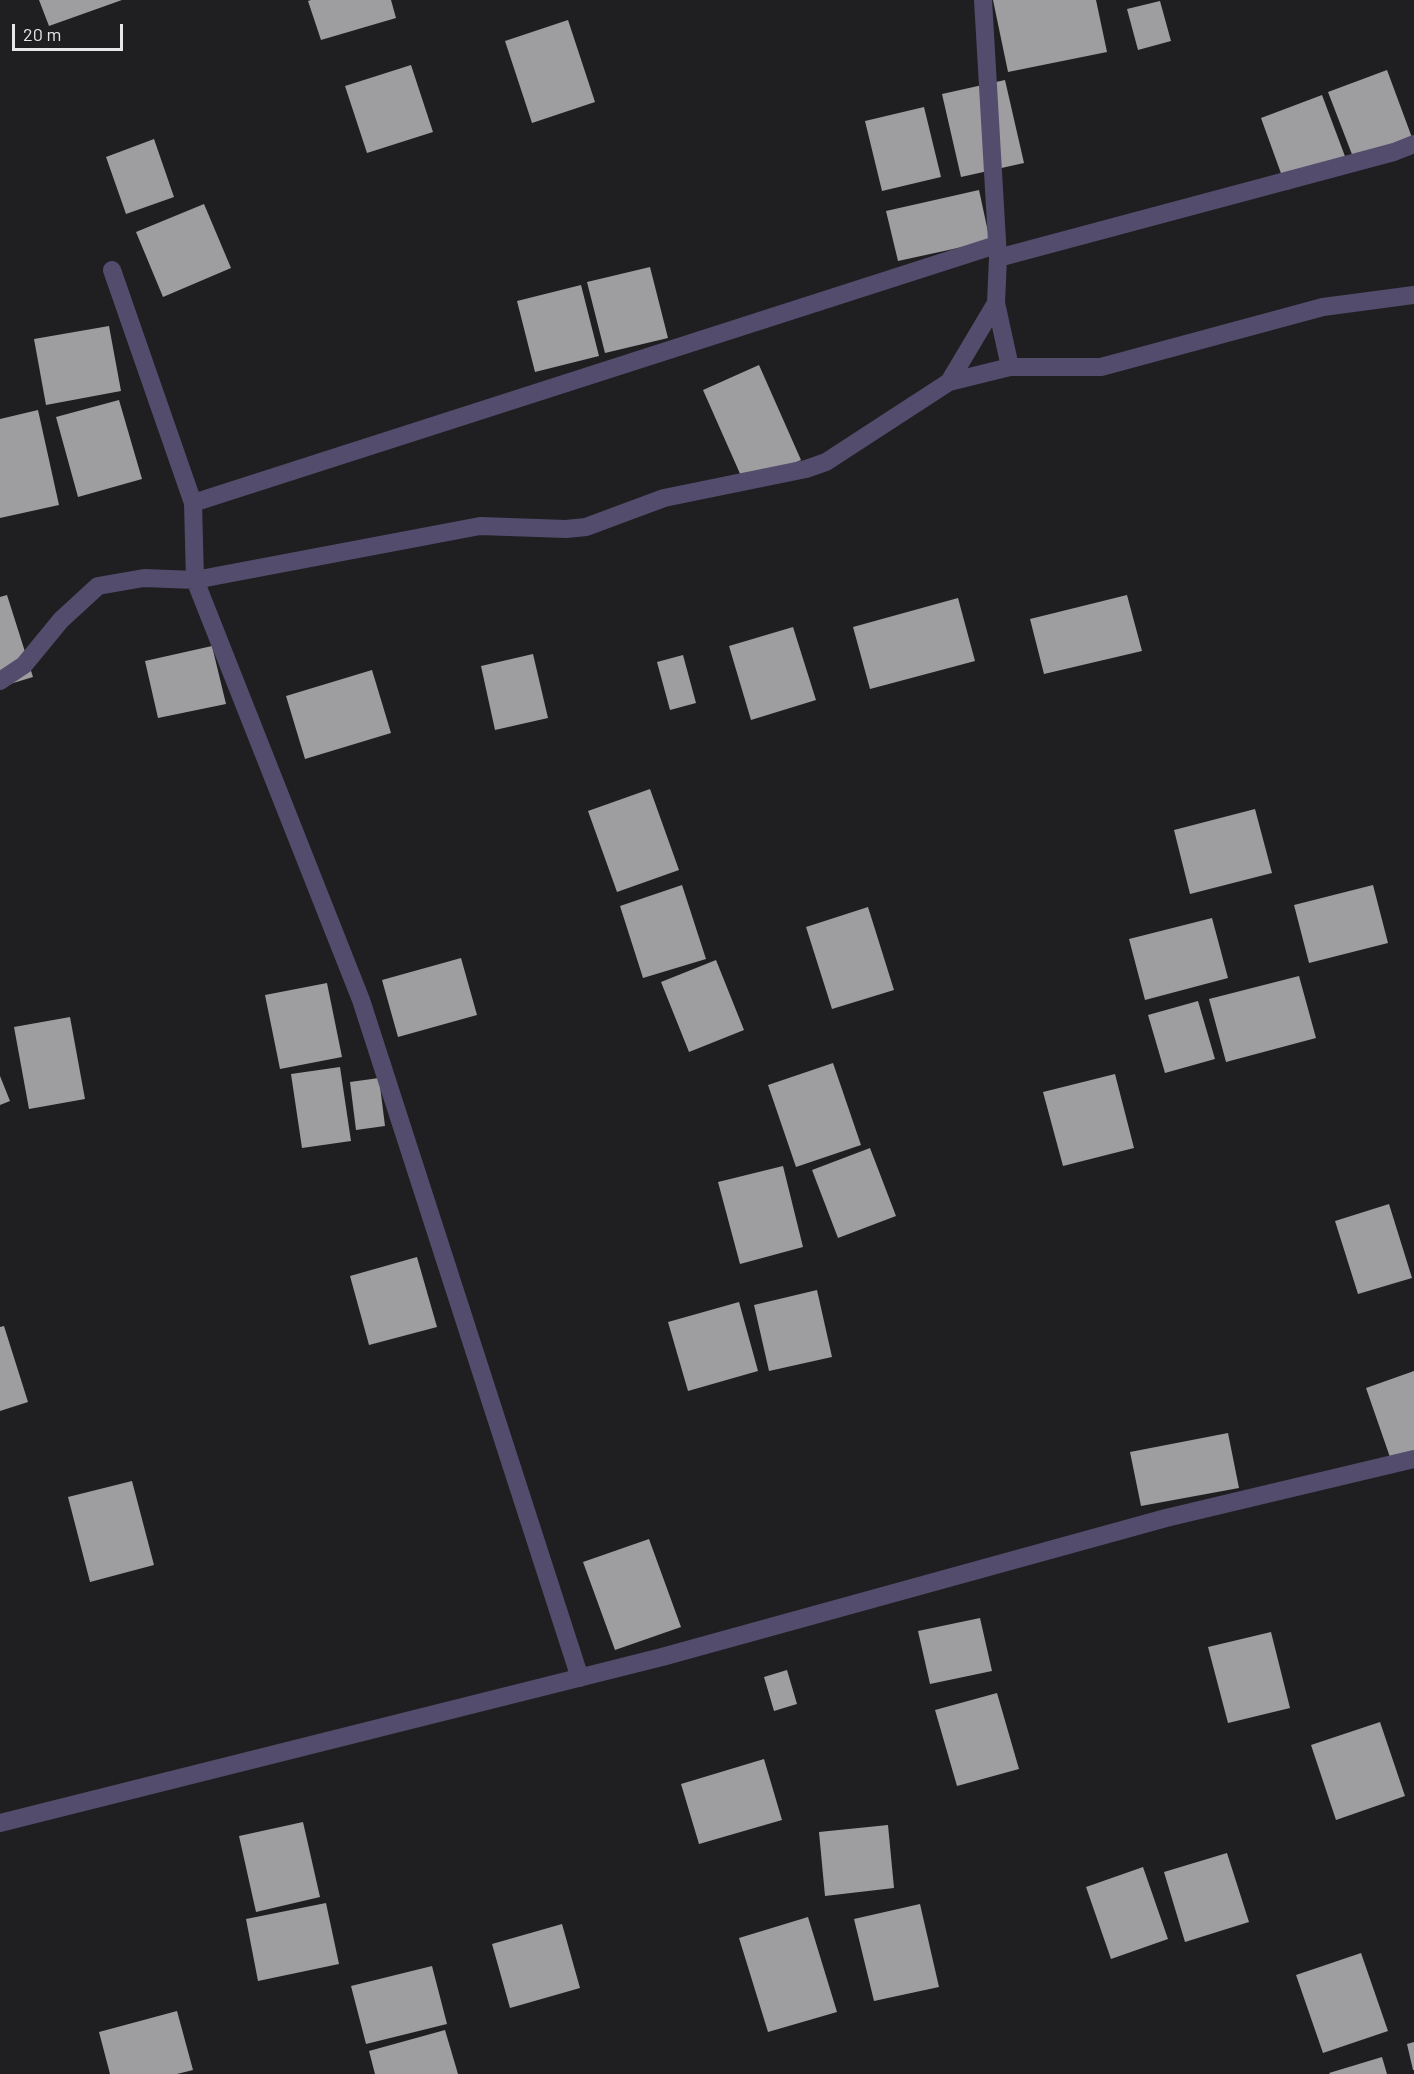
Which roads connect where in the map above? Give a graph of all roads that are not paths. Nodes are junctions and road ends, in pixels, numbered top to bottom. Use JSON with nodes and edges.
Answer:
{"nodes":[{"id":1,"x":983,"y":0,"type":"edge"},
{"id":2,"x":1414,"y":144,"type":"edge"},
{"id":3,"x":997,"y":251,"type":"junction"},
{"id":4,"x":112,"y":270,"type":"dead end"},
{"id":5,"x":1414,"y":295,"type":"edge"},
{"id":6,"x":996,"y":303,"type":"junction"},
{"id":7,"x":1010,"y":366,"type":"junction"},
{"id":8,"x":949,"y":382,"type":"junction"},
{"id":9,"x":193,"y":503,"type":"junction"},
{"id":10,"x":195,"y":580,"type":"junction"},
{"id":11,"x":0,"y":681,"type":"edge"},
{"id":12,"x":1414,"y":1459,"type":"edge"},
{"id":13,"x":580,"y":1678,"type":"junction"},
{"id":14,"x":0,"y":1823,"type":"edge"}],
"edges":[{"from":1,"to":3,"type":"street"},
{"from":2,"to":3,"type":"street"},
{"from":3,"to":6,"type":"street"},
{"from":3,"to":9,"type":"street"},
{"from":4,"to":9,"type":"street"},
{"from":5,"to":7,"type":"street"},
{"from":6,"to":7,"type":"street"},
{"from":6,"to":8,"type":"street"},
{"from":7,"to":8,"type":"street"},
{"from":8,"to":10,"type":"street"},
{"from":9,"to":10,"type":"street"},
{"from":10,"to":11,"type":"street"},
{"from":10,"to":13,"type":"street"},
{"from":12,"to":13,"type":"street"},
{"from":13,"to":14,"type":"street"}]}
